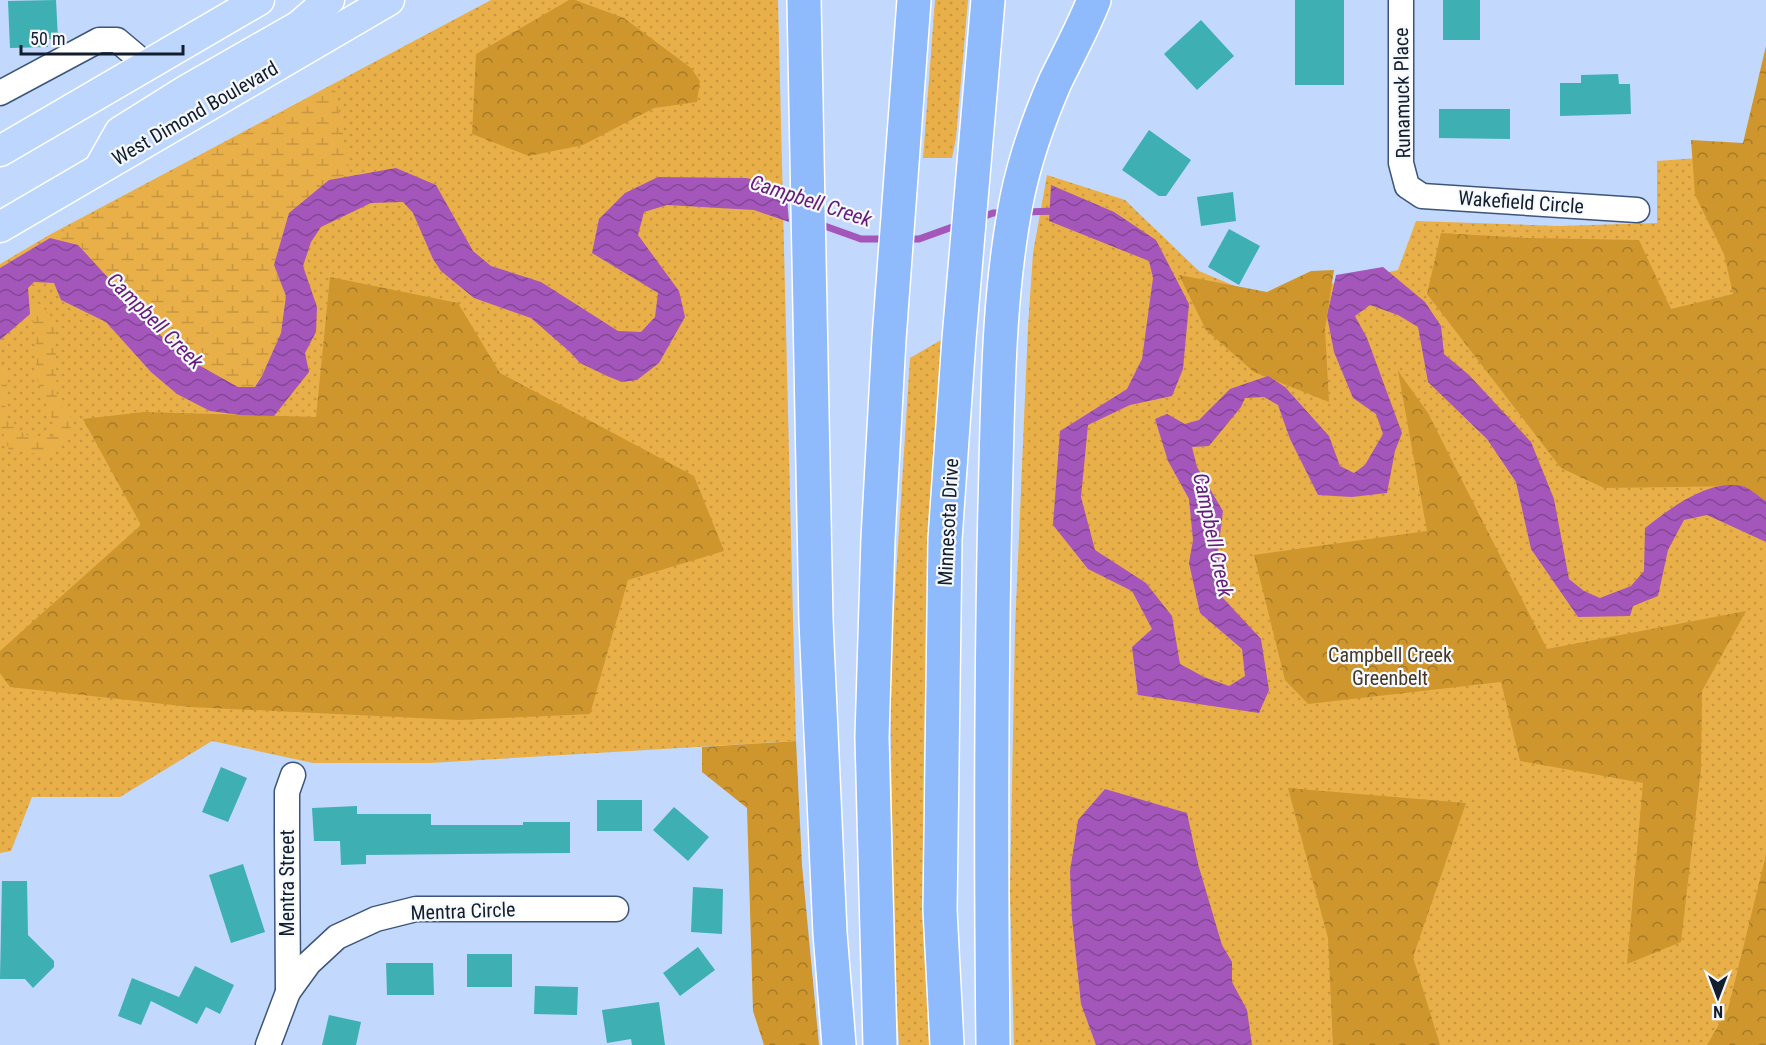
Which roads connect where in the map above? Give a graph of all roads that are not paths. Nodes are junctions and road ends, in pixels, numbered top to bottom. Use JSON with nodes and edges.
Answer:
{"nodes":[{"id":1,"x":259,"y":0,"type":"edge"},
{"id":2,"x":329,"y":0,"type":"edge"},
{"id":3,"x":389,"y":0,"type":"edge"},
{"id":4,"x":804,"y":0,"type":"edge"},
{"id":5,"x":914,"y":0,"type":"edge"},
{"id":6,"x":988,"y":0,"type":"edge"},
{"id":7,"x":1094,"y":0,"type":"edge"},
{"id":8,"x":1401,"y":0,"type":"edge"},
{"id":9,"x":142,"y":68,"type":"junction"},
{"id":10,"x":0,"y":93,"type":"edge"},
{"id":11,"x":0,"y":151,"type":"edge"},
{"id":12,"x":99,"y":169,"type":"junction"},
{"id":13,"x":1407,"y":186,"type":"joint"},
{"id":14,"x":1637,"y":210,"type":"dead end"},
{"id":15,"x":0,"y":227,"type":"edge"},
{"id":16,"x":293,"y":775,"type":"dead end"},
{"id":17,"x":616,"y":909,"type":"dead end"},
{"id":18,"x":288,"y":992,"type":"junction"},
{"id":19,"x":268,"y":1045,"type":"edge"},
{"id":20,"x":839,"y":1045,"type":"edge"},
{"id":21,"x":880,"y":1045,"type":"edge"},
{"id":22,"x":947,"y":1045,"type":"edge"},
{"id":23,"x":993,"y":1045,"type":"edge"}],
"edges":[{"from":1,"to":9,"type":"main road"},
{"from":2,"to":12,"type":"main road"},
{"from":3,"to":12,"type":"main road","name":"West Dimond Boulevard"},
{"from":4,"to":20,"type":"highway"},
{"from":5,"to":21,"type":"highway"},
{"from":6,"to":22,"type":"highway","name":"Minnesota Drive"},
{"from":7,"to":23,"type":"highway"},
{"from":8,"to":13,"type":"street","name":"Runamuck Place"},
{"from":9,"to":10,"type":"street"},
{"from":9,"to":11,"type":"main road"},
{"from":12,"to":15,"type":"main road","name":"West Dimond Boulevard"},
{"from":13,"to":14,"type":"street","name":"Wakefield Circle"},
{"from":16,"to":18,"type":"street","name":"Mentra Street"},
{"from":17,"to":18,"type":"street","name":"Mentra Circle"},
{"from":18,"to":19,"type":"street","name":"Mentra Circle"}]}
